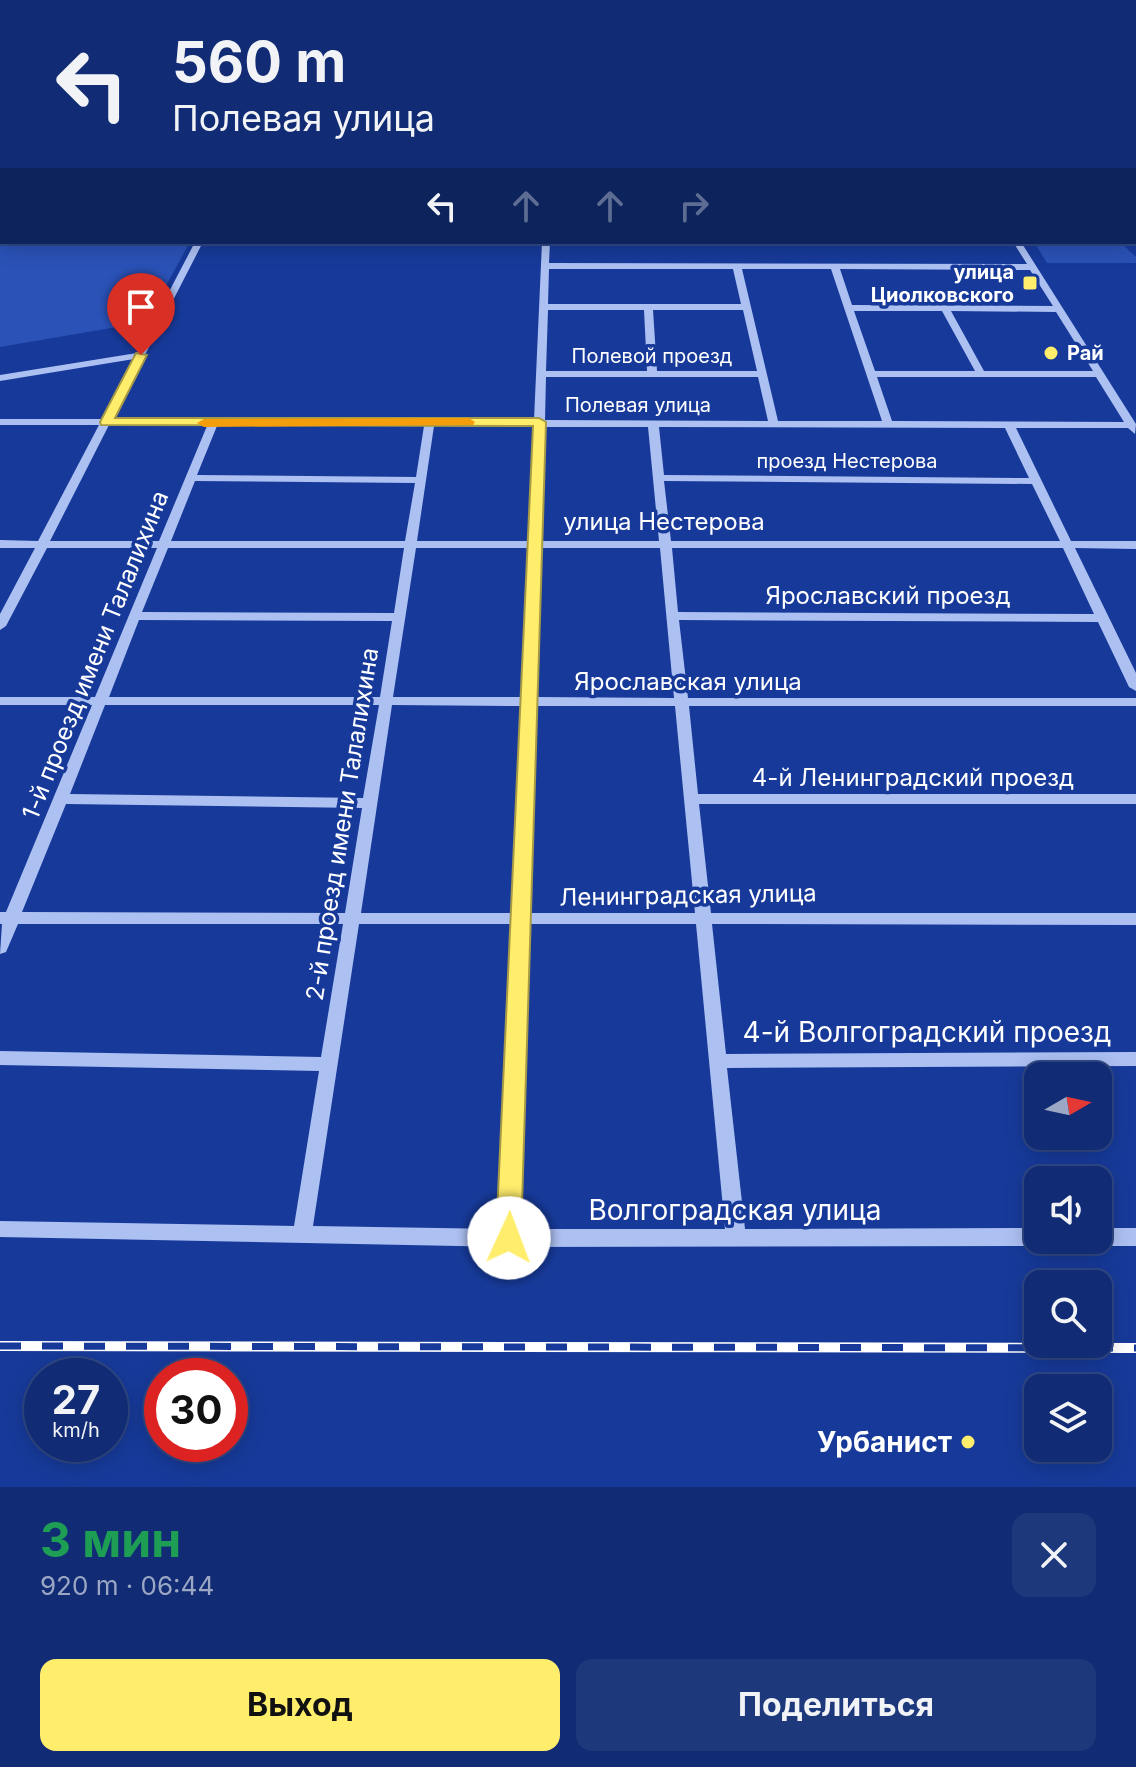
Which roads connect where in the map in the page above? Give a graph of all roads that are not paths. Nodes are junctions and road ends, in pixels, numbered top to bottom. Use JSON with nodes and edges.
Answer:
{"nodes":[{"id":1,"x":198,"y":244,"type":"edge"},
{"id":2,"x":546,"y":244,"type":"edge"},
{"id":3,"x":1018,"y":244,"type":"edge"},
{"id":4,"x":545,"y":266,"type":"junction"},
{"id":5,"x":737,"y":267,"type":"junction"},
{"id":6,"x":835,"y":267,"type":"junction"},
{"id":7,"x":1033,"y":267,"type":"junction"},
{"id":8,"x":544,"y":307,"type":"junction"},
{"id":9,"x":746,"y":307,"type":"junction"},
{"id":10,"x":648,"y":308,"type":"junction"},
{"id":11,"x":849,"y":308,"type":"junction"},
{"id":12,"x":945,"y":308,"type":"junction"},
{"id":13,"x":1059,"y":309,"type":"junction"},
{"id":14,"x":141,"y":355,"type":"junction"},
{"id":15,"x":541,"y":374,"type":"junction"},
{"id":16,"x":652,"y":374,"type":"junction"},
{"id":17,"x":762,"y":374,"type":"junction"},
{"id":18,"x":871,"y":374,"type":"junction"},
{"id":19,"x":981,"y":374,"type":"junction"},
{"id":20,"x":1100,"y":374,"type":"junction"},
{"id":21,"x":0,"y":378,"type":"edge"},
{"id":22,"x":430,"y":421,"type":"junction"},
{"id":23,"x":0,"y":422,"type":"edge"},
{"id":24,"x":106,"y":422,"type":"junction"},
{"id":25,"x":539,"y":422,"type":"junction"},
{"id":26,"x":213,"y":423,"type":"junction"},
{"id":27,"x":653,"y":423,"type":"junction"},
{"id":28,"x":774,"y":424,"type":"junction"},
{"id":29,"x":888,"y":425,"type":"junction"},
{"id":30,"x":1009,"y":425,"type":"junction"},
{"id":31,"x":1134,"y":429,"type":"edge"},
{"id":32,"x":191,"y":478,"type":"junction"},
{"id":33,"x":658,"y":478,"type":"junction"},
{"id":34,"x":421,"y":480,"type":"junction"},
{"id":35,"x":1036,"y":481,"type":"junction"},
{"id":36,"x":535,"y":542,"type":"junction"},
{"id":37,"x":164,"y":543,"type":"junction"},
{"id":38,"x":665,"y":543,"type":"junction"},
{"id":39,"x":1066,"y":543,"type":"junction"},
{"id":40,"x":0,"y":544,"type":"edge"},
{"id":41,"x":43,"y":544,"type":"junction"},
{"id":42,"x":411,"y":544,"type":"junction"},
{"id":43,"x":1136,"y":545,"type":"edge"},
{"id":44,"x":135,"y":616,"type":"junction"},
{"id":45,"x":672,"y":616,"type":"junction"},
{"id":46,"x":399,"y":617,"type":"junction"},
{"id":47,"x":1102,"y":618,"type":"junction"},
{"id":48,"x":0,"y":626,"type":"edge"},
{"id":49,"x":1136,"y":687,"type":"edge"},
{"id":50,"x":0,"y":701,"type":"edge"},
{"id":51,"x":100,"y":701,"type":"junction"},
{"id":52,"x":386,"y":702,"type":"junction"},
{"id":53,"x":1136,"y":702,"type":"edge"},
{"id":54,"x":529,"y":703,"type":"junction"},
{"id":55,"x":681,"y":703,"type":"junction"},
{"id":56,"x":60,"y":799,"type":"junction"},
{"id":57,"x":691,"y":799,"type":"junction"},
{"id":58,"x":1136,"y":799,"type":"edge"},
{"id":59,"x":370,"y":803,"type":"junction"},
{"id":60,"x":703,"y":917,"type":"junction"},
{"id":61,"x":6,"y":918,"type":"edge"},
{"id":62,"x":1136,"y":919,"type":"edge"},
{"id":63,"x":352,"y":920,"type":"junction"},
{"id":64,"x":520,"y":920,"type":"junction"},
{"id":65,"x":0,"y":948,"type":"edge"},
{"id":66,"x":0,"y":1058,"type":"edge"},
{"id":67,"x":1136,"y":1059,"type":"edge"},
{"id":68,"x":718,"y":1061,"type":"junction"},
{"id":69,"x":329,"y":1064,"type":"junction"},
{"id":70,"x":0,"y":1229,"type":"edge"},
{"id":71,"x":302,"y":1235,"type":"junction"},
{"id":72,"x":1024,"y":1237,"type":"edge"},
{"id":73,"x":1112,"y":1237,"type":"edge"},
{"id":74,"x":1136,"y":1237,"type":"edge"},
{"id":75,"x":509,"y":1238,"type":"junction"},
{"id":76,"x":736,"y":1239,"type":"junction"}],
"edges":[{"from":1,"to":14,"type":"street"},
{"from":2,"to":4,"type":"street"},
{"from":3,"to":7,"type":"street"},
{"from":4,"to":5,"type":"street"},
{"from":4,"to":8,"type":"street"},
{"from":5,"to":6,"type":"street"},
{"from":5,"to":9,"type":"street"},
{"from":6,"to":7,"type":"street"},
{"from":6,"to":11,"type":"street"},
{"from":7,"to":13,"type":"street"},
{"from":8,"to":10,"type":"street"},
{"from":8,"to":15,"type":"street"},
{"from":9,"to":10,"type":"street"},
{"from":9,"to":17,"type":"street"},
{"from":10,"to":16,"type":"street"},
{"from":11,"to":12,"type":"street"},
{"from":11,"to":18,"type":"street"},
{"from":12,"to":13,"type":"street"},
{"from":12,"to":19,"type":"street"},
{"from":13,"to":20,"type":"street"},
{"from":14,"to":21,"type":"street"},
{"from":14,"to":24,"type":"street"},
{"from":15,"to":16,"type":"street","name":"Полевой проезд"},
{"from":15,"to":25,"type":"street"},
{"from":16,"to":17,"type":"street","name":"Полевой проезд"},
{"from":17,"to":28,"type":"street"},
{"from":18,"to":19,"type":"street"},
{"from":18,"to":29,"type":"street"},
{"from":19,"to":20,"type":"street"},
{"from":20,"to":31,"type":"street"},
{"from":22,"to":25,"type":"street","name":"Полевая улица"},
{"from":22,"to":26,"type":"street","name":"Полевая улица"},
{"from":22,"to":34,"type":"street","name":"2-й проезд имени Талалихина"},
{"from":23,"to":24,"type":"street","name":"Полевая улица"},
{"from":24,"to":26,"type":"street","name":"Полевая улица"},
{"from":24,"to":41,"type":"street"},
{"from":25,"to":27,"type":"street","name":"Полевая улица"},
{"from":25,"to":36,"type":"street"},
{"from":26,"to":32,"type":"street","name":"1-й проезд имени Талалихина"},
{"from":27,"to":28,"type":"street","name":"Полевая улица"},
{"from":27,"to":33,"type":"street"},
{"from":28,"to":29,"type":"street","name":"Полевая улица"},
{"from":29,"to":30,"type":"street","name":"Полевая улица"},
{"from":30,"to":31,"type":"street","name":"Полевая улица"},
{"from":30,"to":35,"type":"street"},
{"from":32,"to":34,"type":"street"},
{"from":32,"to":37,"type":"street","name":"1-й проезд имени Талалихина"},
{"from":33,"to":35,"type":"street","name":"проезд Нестерова"},
{"from":33,"to":38,"type":"street"},
{"from":34,"to":42,"type":"street","name":"2-й проезд имени Талалихина"},
{"from":35,"to":39,"type":"street"},
{"from":36,"to":38,"type":"street","name":"улица Нестерова"},
{"from":36,"to":42,"type":"street","name":"улица Нестерова"},
{"from":36,"to":54,"type":"street"},
{"from":37,"to":41,"type":"street","name":"улица Нестерова"},
{"from":37,"to":42,"type":"street","name":"улица Нестерова"},
{"from":37,"to":44,"type":"street","name":"1-й проезд имени Талалихина"},
{"from":38,"to":39,"type":"street","name":"улица Нестерова"},
{"from":38,"to":45,"type":"street"},
{"from":39,"to":43,"type":"street","name":"улица Нестерова"},
{"from":39,"to":47,"type":"street"},
{"from":40,"to":41,"type":"street","name":"улица Нестерова"},
{"from":41,"to":48,"type":"street"},
{"from":42,"to":46,"type":"street","name":"2-й проезд имени Талалихина"},
{"from":44,"to":46,"type":"street"},
{"from":44,"to":51,"type":"street","name":"1-й проезд имени Талалихина"},
{"from":45,"to":47,"type":"street","name":"Ярославский проезд"},
{"from":45,"to":55,"type":"street"},
{"from":46,"to":52,"type":"street","name":"2-й проезд имени Талалихина"},
{"from":47,"to":49,"type":"street"},
{"from":50,"to":51,"type":"street","name":"Ярославская улица"},
{"from":51,"to":52,"type":"street","name":"Ярославская улица"},
{"from":51,"to":56,"type":"street","name":"1-й проезд имени Талалихина"},
{"from":52,"to":54,"type":"street","name":"Ярославская улица"},
{"from":52,"to":59,"type":"street","name":"2-й проезд имени Талалихина"},
{"from":53,"to":55,"type":"street","name":"Ярославская улица"},
{"from":54,"to":55,"type":"street","name":"Ярославская улица"},
{"from":54,"to":64,"type":"street"},
{"from":55,"to":57,"type":"street"},
{"from":56,"to":59,"type":"street"},
{"from":56,"to":61,"type":"street","name":"1-й проезд имени Талалихина"},
{"from":57,"to":58,"type":"street","name":"4-й Ленинградский проезд"},
{"from":57,"to":60,"type":"street"},
{"from":59,"to":63,"type":"street","name":"2-й проезд имени Талалихина"},
{"from":60,"to":62,"type":"street","name":"Ленинградская улица"},
{"from":60,"to":64,"type":"street","name":"Ленинградская улица"},
{"from":60,"to":68,"type":"street"},
{"from":61,"to":63,"type":"street","name":"Ленинградская улица"},
{"from":61,"to":65,"type":"street","name":"1-й проезд имени Талалихина"},
{"from":63,"to":64,"type":"street","name":"Ленинградская улица"},
{"from":63,"to":69,"type":"street","name":"2-й проезд имени Талалихина"},
{"from":64,"to":75,"type":"street"},
{"from":66,"to":69,"type":"street"},
{"from":67,"to":68,"type":"street","name":"4-й Волгоградский проезд"},
{"from":68,"to":76,"type":"street"},
{"from":69,"to":71,"type":"street","name":"2-й проезд имени Талалихина"},
{"from":70,"to":71,"type":"street","name":"Волгоградская улица"},
{"from":71,"to":75,"type":"street","name":"Волгоградская улица"},
{"from":72,"to":76,"type":"street","name":"Волгоградская улица"},
{"from":73,"to":74,"type":"street"},
{"from":75,"to":76,"type":"street","name":"Волгоградская улица"}]}
